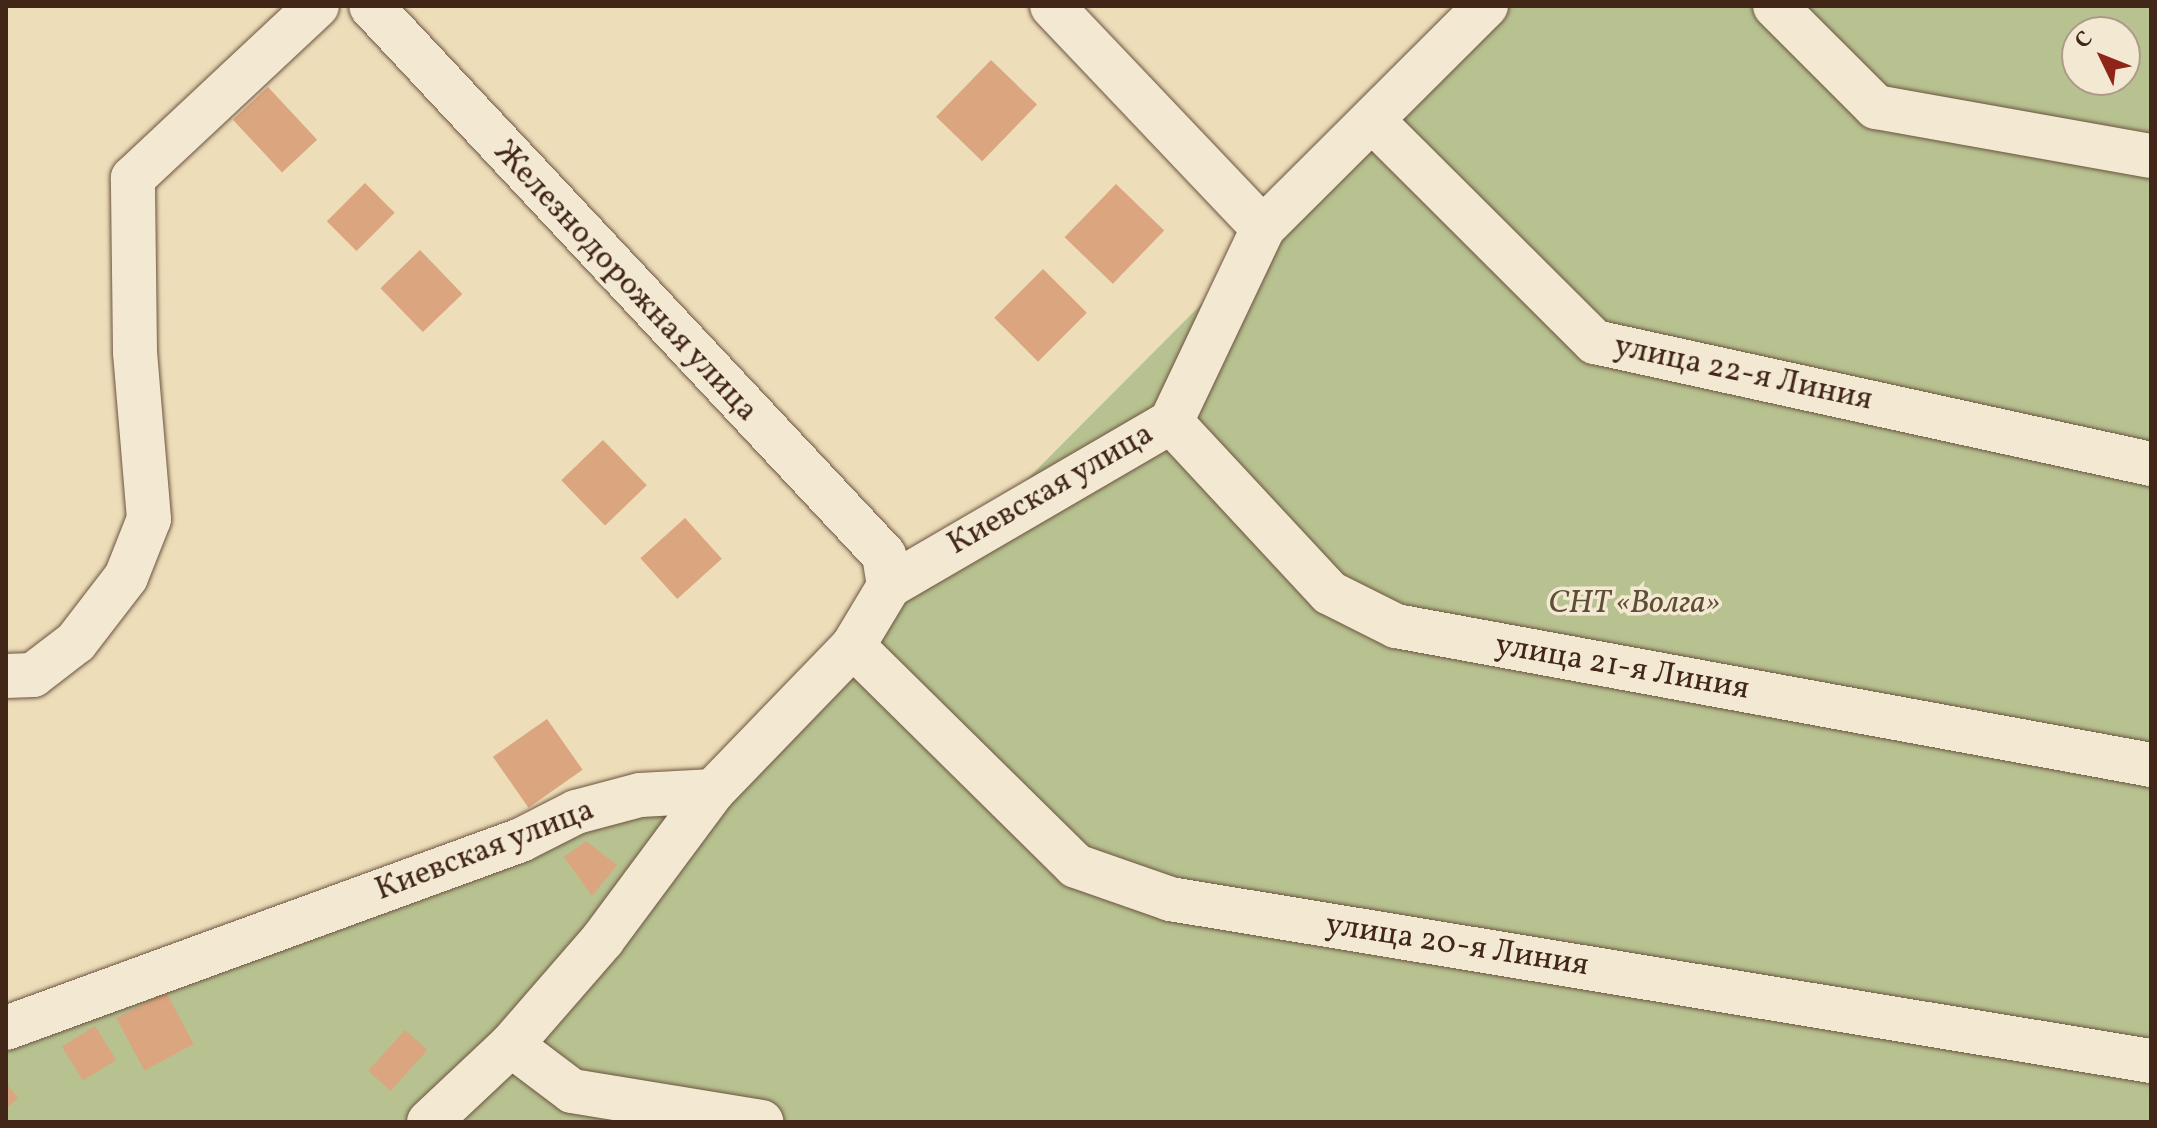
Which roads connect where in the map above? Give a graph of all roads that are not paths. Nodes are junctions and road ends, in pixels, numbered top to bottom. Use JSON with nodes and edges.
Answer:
{"nodes":[{"id":1,"x":317,"y":6,"type":"edge"},
{"id":2,"x":371,"y":6,"type":"edge"},
{"id":3,"x":1052,"y":6,"type":"edge"},
{"id":4,"x":1486,"y":6,"type":"edge"},
{"id":5,"x":1775,"y":6,"type":"edge"},
{"id":6,"x":1372,"y":120,"type":"junction"},
{"id":7,"x":2151,"y":156,"type":"edge"},
{"id":8,"x":1263,"y":228,"type":"junction"},
{"id":9,"x":1171,"y":422,"type":"junction"},
{"id":10,"x":2151,"y":464,"type":"edge"},
{"id":11,"x":886,"y":570,"type":"junction"},
{"id":12,"x":853,"y":646,"type":"junction"},
{"id":13,"x":15,"y":683,"type":"edge"},
{"id":14,"x":2151,"y":765,"type":"edge"},
{"id":15,"x":713,"y":791,"type":"junction"},
{"id":16,"x":6,"y":1028,"type":"edge"},
{"id":17,"x":511,"y":1045,"type":"junction"},
{"id":18,"x":2151,"y":1061,"type":"edge"},
{"id":19,"x":429,"y":1122,"type":"edge"},
{"id":20,"x":761,"y":1122,"type":"edge"}],
"edges":[{"from":1,"to":13,"type":"street"},
{"from":2,"to":11,"type":"street","name":"Железнодорожная улица"},
{"from":3,"to":8,"type":"street"},
{"from":4,"to":6,"type":"street","name":"Киевская улица"},
{"from":5,"to":7,"type":"street"},
{"from":6,"to":8,"type":"street","name":"Киевская улица"},
{"from":6,"to":10,"type":"street","name":"улица 22-я Линия"},
{"from":8,"to":9,"type":"street","name":"Киевская улица"},
{"from":9,"to":11,"type":"street","name":"Киевская улица"},
{"from":9,"to":14,"type":"street","name":"улица 21-я Линия"},
{"from":11,"to":12,"type":"street","name":"Киевская улица"},
{"from":12,"to":15,"type":"street","name":"Киевская улица"},
{"from":12,"to":18,"type":"street","name":"улица 20-я Линия"},
{"from":15,"to":16,"type":"street","name":"Киевская улица"},
{"from":15,"to":17,"type":"street"},
{"from":17,"to":19,"type":"street"},
{"from":17,"to":20,"type":"street"}]}
